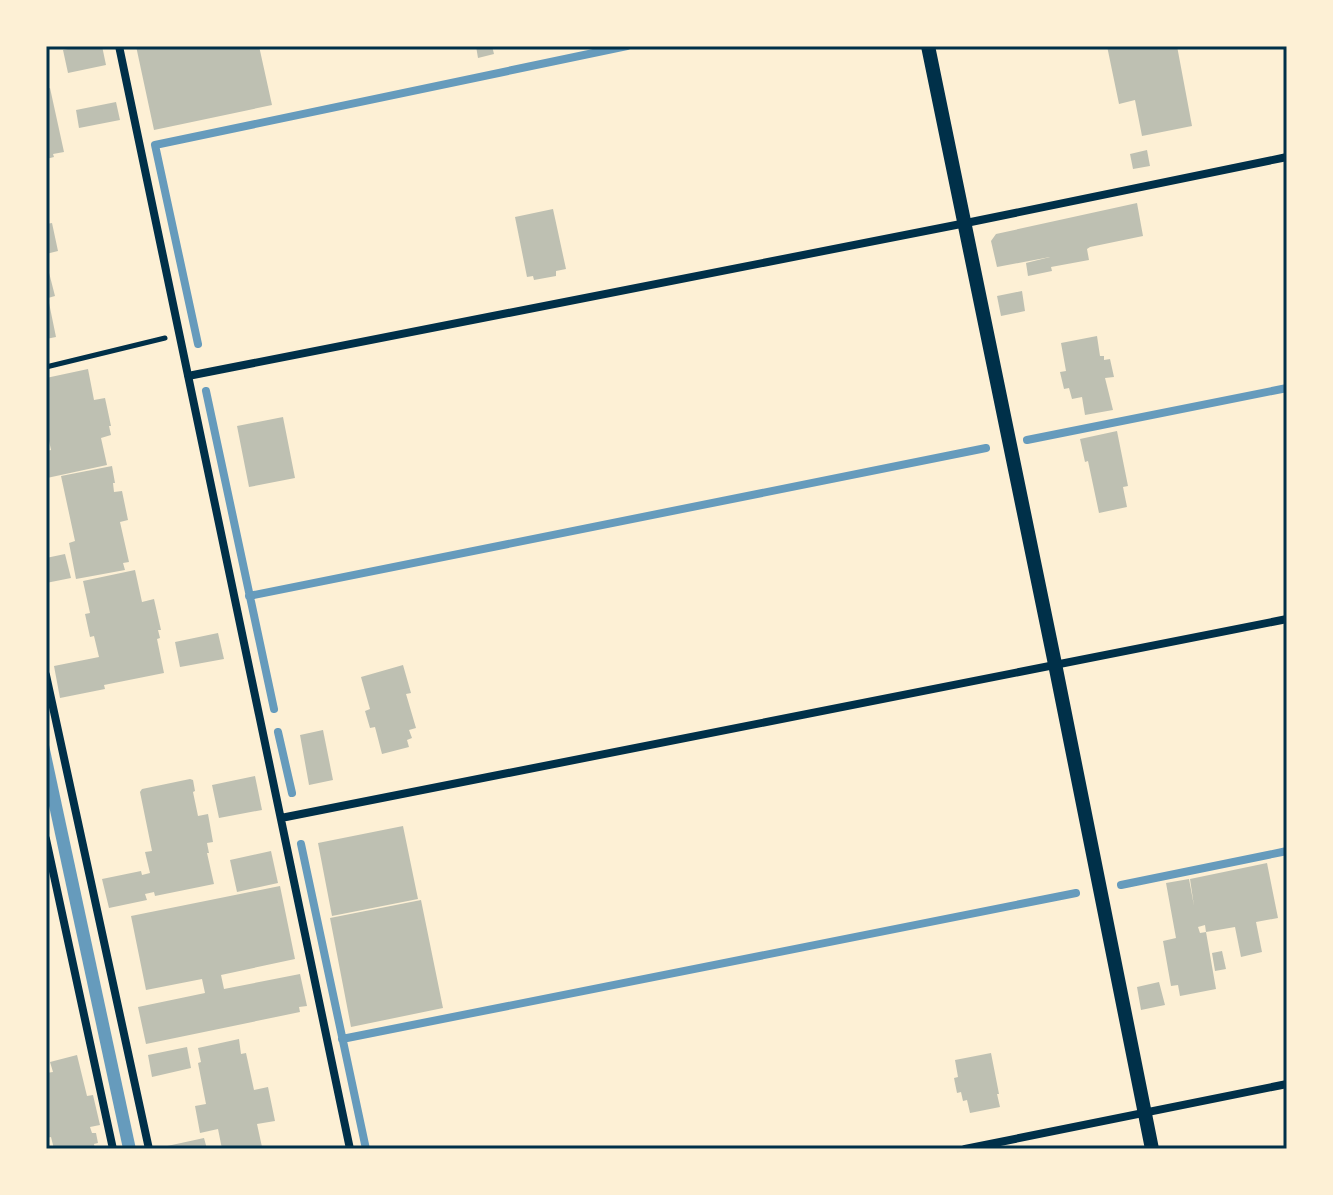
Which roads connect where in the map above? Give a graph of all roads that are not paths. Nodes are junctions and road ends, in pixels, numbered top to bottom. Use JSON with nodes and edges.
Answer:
{"nodes":[{"id":1,"x":119,"y":46,"type":"edge"},
{"id":2,"x":928,"y":46,"type":"edge"},
{"id":3,"x":1287,"y":157,"type":"edge"},
{"id":4,"x":966,"y":223,"type":"junction"},
{"id":5,"x":188,"y":376,"type":"junction"},
{"id":6,"x":1287,"y":619,"type":"edge"},
{"id":7,"x":1055,"y":664,"type":"junction"},
{"id":8,"x":46,"y":675,"type":"edge"},
{"id":9,"x":281,"y":818,"type":"junction"},
{"id":10,"x":46,"y":839,"type":"edge"},
{"id":11,"x":1287,"y":1084,"type":"edge"},
{"id":12,"x":1145,"y":1113,"type":"junction"},
{"id":13,"x":113,"y":1149,"type":"edge"},
{"id":14,"x":149,"y":1149,"type":"edge"},
{"id":15,"x":350,"y":1149,"type":"edge"},
{"id":16,"x":965,"y":1149,"type":"edge"},
{"id":17,"x":1152,"y":1149,"type":"edge"}],
"edges":[{"from":1,"to":5,"type":"street"},
{"from":2,"to":4,"type":"street"},
{"from":3,"to":4,"type":"street"},
{"from":4,"to":5,"type":"street"},
{"from":4,"to":7,"type":"street"},
{"from":5,"to":9,"type":"street"},
{"from":6,"to":7,"type":"street"},
{"from":7,"to":9,"type":"street"},
{"from":7,"to":12,"type":"street"},
{"from":8,"to":14,"type":"street"},
{"from":9,"to":15,"type":"street"},
{"from":10,"to":13,"type":"street"},
{"from":11,"to":12,"type":"street"},
{"from":12,"to":16,"type":"street"},
{"from":12,"to":17,"type":"street"}]}
